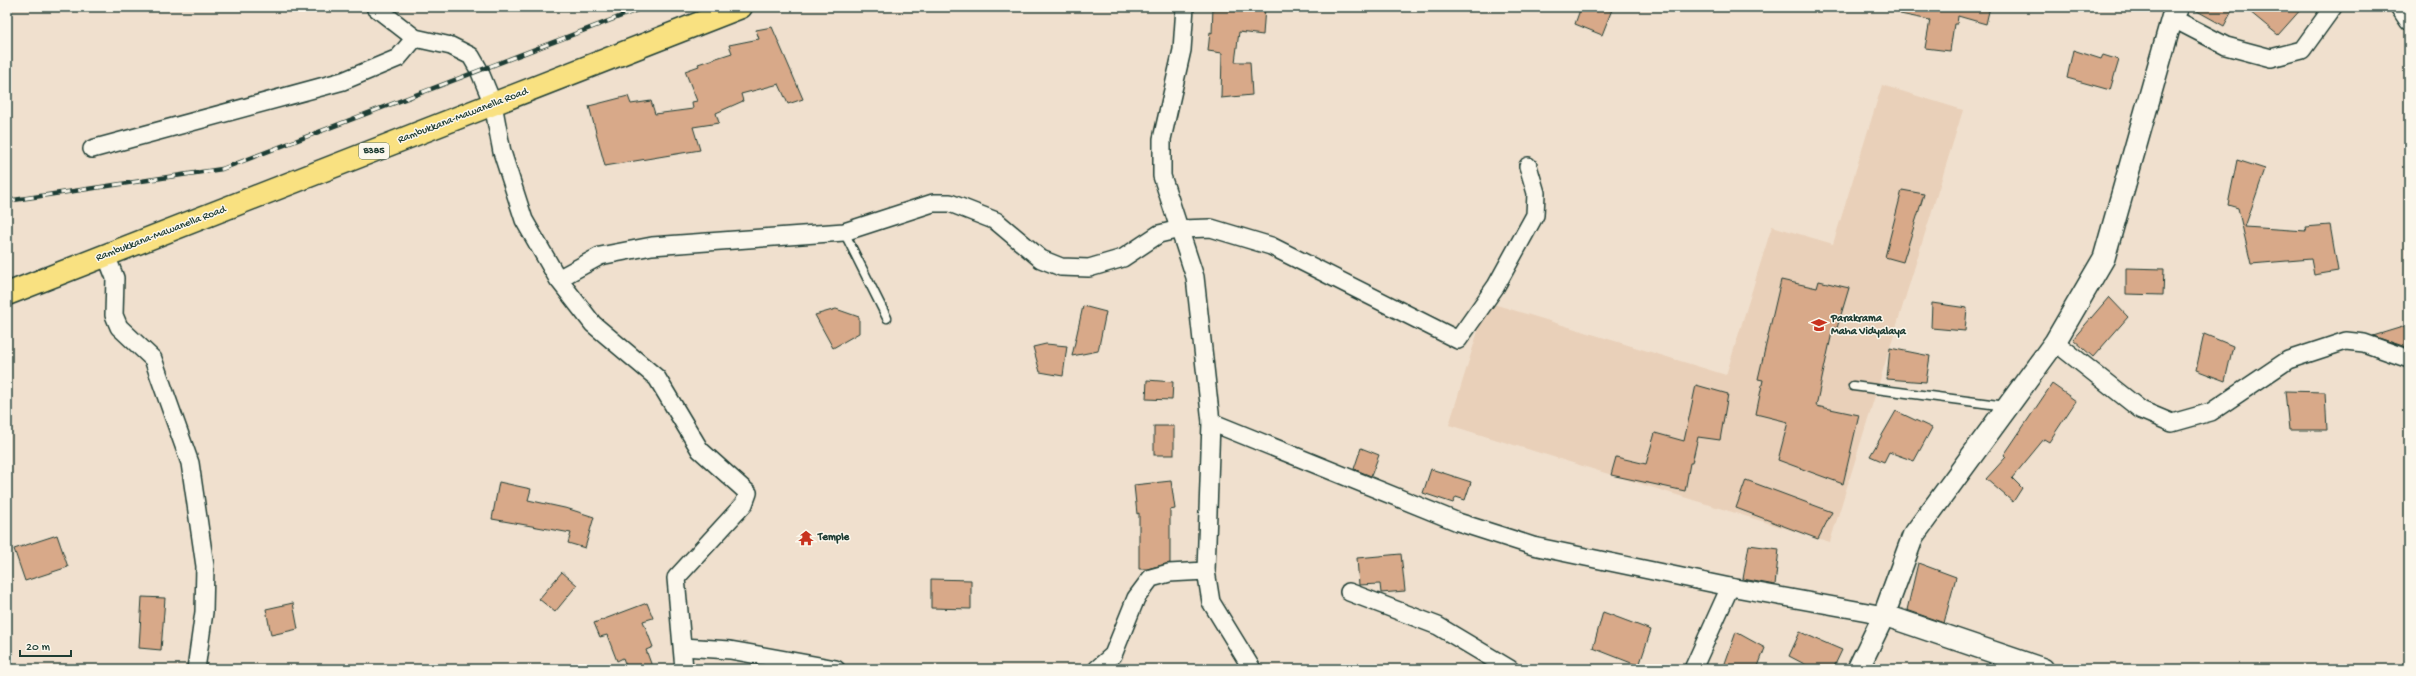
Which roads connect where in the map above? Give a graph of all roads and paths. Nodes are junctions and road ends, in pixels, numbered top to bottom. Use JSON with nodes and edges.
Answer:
{"nodes":[{"id":1,"x":375,"y":7,"type":"edge"},
{"id":2,"x":741,"y":7,"type":"edge"},
{"id":3,"x":1185,"y":7,"type":"edge"},
{"id":4,"x":2333,"y":7,"type":"edge"},
{"id":5,"x":2399,"y":7,"type":"edge"},
{"id":6,"x":2175,"y":12,"type":"edge"},
{"id":7,"x":2409,"y":22,"type":"edge"},
{"id":8,"x":415,"y":38,"type":"junction"},
{"id":9,"x":492,"y":104,"type":"junction"},
{"id":10,"x":92,"y":149,"type":"dead end"},
{"id":11,"x":1528,"y":166,"type":"dead end"},
{"id":12,"x":1180,"y":229,"type":"junction"},
{"id":13,"x":844,"y":232,"type":"junction"},
{"id":14,"x":106,"y":255,"type":"junction"},
{"id":15,"x":558,"y":280,"type":"junction"},
{"id":16,"x":7,"y":294,"type":"edge"},
{"id":17,"x":887,"y":318,"type":"dead end"},
{"id":18,"x":2055,"y":342,"type":"junction"},
{"id":19,"x":2409,"y":359,"type":"edge"},
{"id":20,"x":1853,"y":386,"type":"dead end"},
{"id":21,"x":2009,"y":406,"type":"junction"},
{"id":22,"x":1211,"y":422,"type":"junction"},
{"id":23,"x":1206,"y":571,"type":"junction"},
{"id":24,"x":1730,"y":587,"type":"junction"},
{"id":25,"x":1349,"y":592,"type":"dead end"},
{"id":26,"x":1884,"y":615,"type":"junction"},
{"id":27,"x":683,"y":647,"type":"junction"},
{"id":28,"x":196,"y":669,"type":"edge"},
{"id":29,"x":684,"y":669,"type":"edge"},
{"id":30,"x":836,"y":669,"type":"edge"},
{"id":31,"x":1097,"y":669,"type":"edge"},
{"id":32,"x":1252,"y":669,"type":"edge"},
{"id":33,"x":1510,"y":669,"type":"edge"},
{"id":34,"x":1693,"y":669,"type":"edge"},
{"id":35,"x":1858,"y":669,"type":"edge"},
{"id":36,"x":2043,"y":669,"type":"edge"}],
"edges":[{"from":1,"to":8,"type":"street"},
{"from":2,"to":9,"type":"main road","name":"Rambukkana-Mawanella Road","number":"B385"},
{"from":3,"to":12,"type":"street"},
{"from":4,"to":6,"type":"street"},
{"from":5,"to":7,"type":"street"},
{"from":6,"to":18,"type":"street"},
{"from":8,"to":9,"type":"street"},
{"from":8,"to":10,"type":"street"},
{"from":9,"to":14,"type":"main road","name":"Rambukkana-Mawanella Road","number":"B385"},
{"from":9,"to":15,"type":"street"},
{"from":11,"to":12,"type":"street"},
{"from":12,"to":13,"type":"street"},
{"from":12,"to":22,"type":"street"},
{"from":13,"to":15,"type":"street"},
{"from":13,"to":17,"type":"lane"},
{"from":14,"to":16,"type":"main road","name":"Rambukkana-Mawanella Road","number":"B385"},
{"from":14,"to":28,"type":"street"},
{"from":15,"to":27,"type":"street"},
{"from":18,"to":19,"type":"street"},
{"from":18,"to":21,"type":"street"},
{"from":20,"to":21,"type":"lane"},
{"from":21,"to":26,"type":"street"},
{"from":22,"to":23,"type":"street"},
{"from":22,"to":24,"type":"street"},
{"from":23,"to":31,"type":"street"},
{"from":23,"to":32,"type":"street"},
{"from":24,"to":26,"type":"street"},
{"from":24,"to":34,"type":"street"},
{"from":25,"to":33,"type":"street"},
{"from":26,"to":35,"type":"street"},
{"from":26,"to":36,"type":"street"},
{"from":27,"to":29,"type":"street"},
{"from":27,"to":30,"type":"street"}]}
